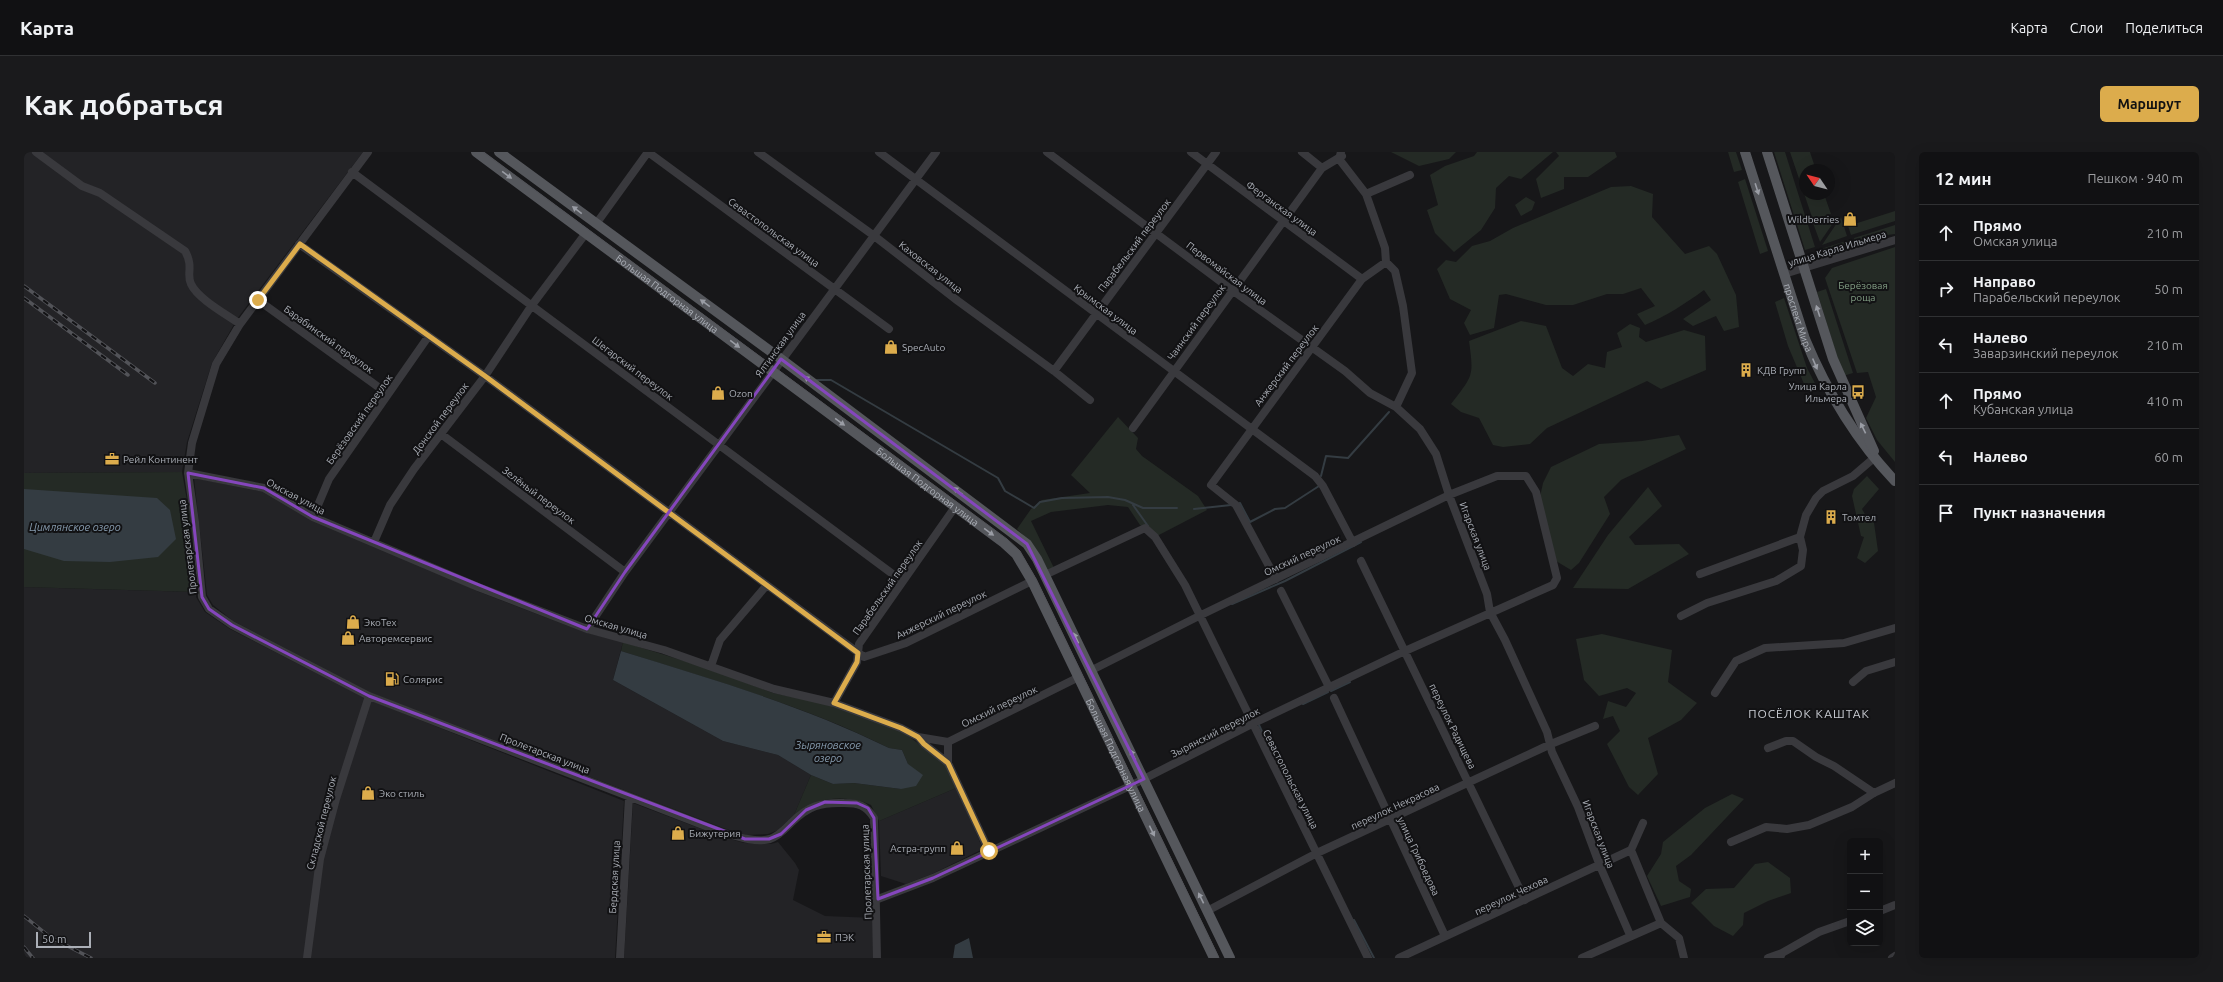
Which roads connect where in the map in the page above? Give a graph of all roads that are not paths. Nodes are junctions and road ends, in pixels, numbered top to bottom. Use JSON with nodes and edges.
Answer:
{"nodes":[{"id":1,"x":36,"y":152,"type":"edge"},
{"id":2,"x":368,"y":152,"type":"edge"},
{"id":3,"x":476,"y":152,"type":"edge"},
{"id":4,"x":498,"y":152,"type":"edge"},
{"id":5,"x":648,"y":152,"type":"edge"},
{"id":6,"x":758,"y":152,"type":"edge"},
{"id":7,"x":879,"y":152,"type":"edge"},
{"id":8,"x":936,"y":152,"type":"edge"},
{"id":9,"x":1047,"y":152,"type":"edge"},
{"id":10,"x":1191,"y":152,"type":"edge"},
{"id":11,"x":1216,"y":152,"type":"edge"},
{"id":12,"x":1302,"y":152,"type":"edge"},
{"id":13,"x":1346,"y":152,"type":"edge"},
{"id":14,"x":1745,"y":152,"type":"edge"},
{"id":15,"x":1767,"y":152,"type":"edge"},
{"id":16,"x":1340,"y":156,"type":"edge"},
{"id":17,"x":1207,"y":164,"type":"junction"},
{"id":18,"x":1322,"y":168,"type":"junction"},
{"id":19,"x":352,"y":172,"type":"junction"},
{"id":20,"x":1410,"y":175,"type":"dead end"},
{"id":21,"x":916,"y":180,"type":"junction"},
{"id":22,"x":1366,"y":194,"type":"junction"},
{"id":23,"x":1283,"y":220,"type":"junction"},
{"id":24,"x":596,"y":224,"type":"junction"},
{"id":25,"x":586,"y":233,"type":"junction"},
{"id":26,"x":1157,"y":233,"type":"junction"},
{"id":27,"x":873,"y":235,"type":"junction"},
{"id":28,"x":1895,"y":240,"type":"edge"},
{"id":29,"x":300,"y":244,"type":"junction"},
{"id":30,"x":1386,"y":262,"type":"junction"},
{"id":31,"x":1804,"y":268,"type":"junction"},
{"id":32,"x":1784,"y":274,"type":"junction"},
{"id":33,"x":1362,"y":279,"type":"junction"},
{"id":34,"x":834,"y":288,"type":"junction"},
{"id":35,"x":1232,"y":290,"type":"junction"},
{"id":36,"x":258,"y":300,"type":"junction"},
{"id":37,"x":532,"y":306,"type":"junction"},
{"id":38,"x":1095,"y":314,"type":"junction"},
{"id":39,"x":240,"y":324,"type":"junction"},
{"id":40,"x":889,"y":329,"type":"dead end"},
{"id":41,"x":428,"y":337,"type":"junction"},
{"id":42,"x":1312,"y":348,"type":"junction"},
{"id":43,"x":781,"y":359,"type":"junction"},
{"id":44,"x":1054,"y":370,"type":"junction"},
{"id":45,"x":1173,"y":371,"type":"junction"},
{"id":46,"x":772,"y":372,"type":"junction"},
{"id":47,"x":485,"y":376,"type":"junction"},
{"id":48,"x":388,"y":394,"type":"junction"},
{"id":49,"x":1090,"y":400,"type":"dead end"},
{"id":50,"x":1396,"y":407,"type":"junction"},
{"id":51,"x":1132,"y":428,"type":"dead end"},
{"id":52,"x":1250,"y":429,"type":"junction"},
{"id":53,"x":441,"y":434,"type":"junction"},
{"id":54,"x":720,"y":446,"type":"junction"},
{"id":55,"x":1874,"y":458,"type":"junction"},
{"id":56,"x":1882,"y":468,"type":"junction"},
{"id":57,"x":188,"y":473,"type":"junction"},
{"id":58,"x":1895,"y":481,"type":"edge"},
{"id":59,"x":1449,"y":495,"type":"junction"},
{"id":60,"x":955,"y":507,"type":"junction"},
{"id":61,"x":670,"y":512,"type":"junction"},
{"id":62,"x":313,"y":517,"type":"junction"},
{"id":63,"x":1800,"y":537,"type":"junction"},
{"id":64,"x":374,"y":542,"type":"junction"},
{"id":65,"x":1353,"y":543,"type":"junction"},
{"id":66,"x":1361,"y":561,"type":"dead end"},
{"id":67,"x":625,"y":572,"type":"junction"},
{"id":68,"x":1700,"y":574,"type":"dead end"},
{"id":69,"x":1045,"y":575,"type":"junction"},
{"id":70,"x":1556,"y":578,"type":"joint"},
{"id":71,"x":1276,"y":579,"type":"junction"},
{"id":72,"x":902,"y":581,"type":"junction"},
{"id":73,"x":1032,"y":581,"type":"junction"},
{"id":74,"x":766,"y":586,"type":"junction"},
{"id":75,"x":1281,"y":591,"type":"dead end"},
{"id":76,"x":1490,"y":612,"type":"junction"},
{"id":77,"x":1199,"y":616,"type":"junction"},
{"id":78,"x":1681,"y":616,"type":"dead end"},
{"id":79,"x":587,"y":628,"type":"junction"},
{"id":80,"x":1895,"y":628,"type":"edge"},
{"id":81,"x":1405,"y":651,"type":"junction"},
{"id":82,"x":858,"y":653,"type":"junction"},
{"id":83,"x":1895,"y":662,"type":"edge"},
{"id":84,"x":711,"y":666,"type":"junction"},
{"id":85,"x":1092,"y":670,"type":"junction"},
{"id":86,"x":1077,"y":678,"type":"junction"},
{"id":87,"x":1854,"y":682,"type":"dead end"},
{"id":88,"x":1329,"y":687,"type":"junction"},
{"id":89,"x":1714,"y":692,"type":"dead end"},
{"id":90,"x":369,"y":696,"type":"junction"},
{"id":91,"x":1334,"y":698,"type":"dead end"},
{"id":92,"x":834,"y":703,"type":"junction"},
{"id":93,"x":1252,"y":724,"type":"junction"},
{"id":94,"x":1595,"y":726,"type":"dead end"},
{"id":95,"x":918,"y":737,"type":"junction"},
{"id":96,"x":948,"y":742,"type":"junction"},
{"id":97,"x":1551,"y":744,"type":"junction"},
{"id":98,"x":1768,"y":748,"type":"dead end"},
{"id":99,"x":948,"y":763,"type":"junction"},
{"id":100,"x":1144,"y":779,"type":"junction"},
{"id":101,"x":1469,"y":782,"type":"junction"},
{"id":102,"x":1895,"y":783,"type":"edge"},
{"id":103,"x":1130,"y":786,"type":"junction"},
{"id":104,"x":1874,"y":793,"type":"junction"},
{"id":105,"x":629,"y":797,"type":"junction"},
{"id":106,"x":1391,"y":820,"type":"junction"},
{"id":107,"x":1643,"y":823,"type":"dead end"},
{"id":108,"x":1731,"y":842,"type":"dead end"},
{"id":109,"x":1632,"y":850,"type":"junction"},
{"id":110,"x":989,"y":851,"type":"junction"},
{"id":111,"x":1317,"y":853,"type":"junction"},
{"id":112,"x":1600,"y":866,"type":"junction"},
{"id":113,"x":878,"y":899,"type":"junction"},
{"id":114,"x":1525,"y":900,"type":"junction"},
{"id":115,"x":1895,"y":905,"type":"edge"},
{"id":116,"x":1882,"y":910,"type":"edge"},
{"id":117,"x":1207,"y":911,"type":"junction"},
{"id":118,"x":1847,"y":922,"type":"edge"},
{"id":119,"x":1661,"y":923,"type":"junction"},
{"id":120,"x":1630,"y":935,"type":"junction"},
{"id":121,"x":1446,"y":936,"type":"junction"},
{"id":122,"x":1781,"y":955,"type":"edge"},
{"id":123,"x":1895,"y":956,"type":"edge"},
{"id":124,"x":308,"y":958,"type":"edge"},
{"id":125,"x":620,"y":958,"type":"edge"},
{"id":126,"x":877,"y":958,"type":"edge"},
{"id":127,"x":1214,"y":958,"type":"edge"},
{"id":128,"x":1230,"y":958,"type":"edge"},
{"id":129,"x":1368,"y":958,"type":"edge"},
{"id":130,"x":1399,"y":958,"type":"edge"},
{"id":131,"x":1582,"y":958,"type":"edge"},
{"id":132,"x":1684,"y":958,"type":"edge"},
{"id":133,"x":1768,"y":958,"type":"edge"},
{"id":134,"x":1892,"y":958,"type":"edge"}],
"edges":[{"from":1,"to":39,"type":"street"},
{"from":2,"to":19,"type":"street","name":"Пролетарская улица"},
{"from":3,"to":25,"type":"main road","name":"Большая Подгорная улица","one_way":true},
{"from":24,"to":4,"type":"main road","name":"Большая Подгорная улица","one_way":true},
{"from":5,"to":24,"type":"street"},
{"from":5,"to":34,"type":"street","name":"Севастопольская улица"},
{"from":6,"to":27,"type":"street","name":"Каховская улица"},
{"from":7,"to":21,"type":"street","name":"Крымская улица"},
{"from":8,"to":21,"type":"street","name":"Ялтинская улица"},
{"from":9,"to":26,"type":"street","name":"Первомайская улица"},
{"from":10,"to":17,"type":"street","name":"Ферганская улица"},
{"from":11,"to":17,"type":"street","name":"Парабельский переулок"},
{"from":12,"to":18,"type":"street"},
{"from":13,"to":16,"type":"street","name":"Чаинский переулок"},
{"from":14,"to":32,"type":"main road","name":"проспект Мира","one_way":true},
{"from":15,"to":31,"type":"main road","name":"проспект Мира"},
{"from":16,"to":18,"type":"street","name":"Чаинский переулок"},
{"from":16,"to":22,"type":"street"},
{"from":17,"to":23,"type":"street","name":"Ферганская улица"},
{"from":17,"to":26,"type":"street","name":"Парабельский переулок"},
{"from":18,"to":23,"type":"street","name":"Чаинский переулок"},
{"from":19,"to":29,"type":"street","name":"Пролетарская улица"},
{"from":19,"to":37,"type":"street","name":"Шегарский переулок"},
{"from":20,"to":22,"type":"street"},
{"from":21,"to":27,"type":"street","name":"Ялтинская улица"},
{"from":21,"to":38,"type":"street","name":"Крымская улица"},
{"from":22,"to":30,"type":"street"},
{"from":23,"to":33,"type":"street","name":"Ферганская улица"},
{"from":23,"to":35,"type":"street","name":"Чаинский переулок"},
{"from":43,"to":24,"type":"main road","name":"Большая Подгорная улица","one_way":true},
{"from":25,"to":37,"type":"street","name":"Донской переулок"},
{"from":25,"to":46,"type":"main road","name":"Большая Подгорная улица","one_way":true},
{"from":26,"to":35,"type":"street","name":"Первомайская улица"},
{"from":26,"to":38,"type":"street","name":"Парабельский переулок"},
{"from":27,"to":34,"type":"street","name":"Ялтинская улица"},
{"from":27,"to":44,"type":"street","name":"Каховская улица"},
{"from":28,"to":31,"type":"street","name":"улица Карла Ильмера"},
{"from":29,"to":36,"type":"street","name":"Пролетарская улица"},
{"from":29,"to":41,"type":"street"},
{"from":30,"to":33,"type":"street","name":"Анжерский переулок"},
{"from":30,"to":50,"type":"street"},
{"from":31,"to":32,"type":"street","name":"улица Карла Ильмера"},
{"from":56,"to":31,"type":"main road","name":"проспект Мира","one_way":true},
{"from":32,"to":55,"type":"main road","name":"проспект Мира","one_way":true},
{"from":33,"to":42,"type":"street","name":"Анжерский переулок"},
{"from":34,"to":40,"type":"street","name":"Севастопольская улица"},
{"from":34,"to":43,"type":"street","name":"Ялтинская улица"},
{"from":35,"to":42,"type":"street","name":"Первомайская улица"},
{"from":35,"to":45,"type":"street","name":"Чаинский переулок"},
{"from":36,"to":39,"type":"street","name":"Пролетарская улица"},
{"from":36,"to":48,"type":"street","name":"Барабинский переулок"},
{"from":37,"to":47,"type":"street","name":"Донской переулок"},
{"from":37,"to":54,"type":"street","name":"Шегарский переулок"},
{"from":38,"to":44,"type":"street","name":"Парабельский переулок"},
{"from":38,"to":45,"type":"street","name":"Крымская улица"},
{"from":39,"to":57,"type":"street","name":"Пролетарская улица"},
{"from":41,"to":47,"type":"street"},
{"from":41,"to":48,"type":"street","name":"Берёзовский переулок"},
{"from":42,"to":50,"type":"street","name":"Первомайская улица"},
{"from":42,"to":52,"type":"street","name":"Анжерский переулок"},
{"from":43,"to":46,"type":"street","name":"Ялтинская улица"},
{"from":69,"to":43,"type":"main road","name":"Большая Подгорная улица","one_way":true},
{"from":44,"to":49,"type":"street","name":"Каховская улица"},
{"from":45,"to":51,"type":"street","name":"Чаинский переулок"},
{"from":45,"to":52,"type":"street","name":"Крымская улица"},
{"from":46,"to":54,"type":"street","name":"Ялтинская улица"},
{"from":46,"to":60,"type":"main road","name":"Большая Подгорная улица","one_way":true},
{"from":47,"to":53,"type":"street","name":"Донской переулок"},
{"from":47,"to":61,"type":"street"},
{"from":48,"to":62,"type":"street","name":"Берёзовский переулок"},
{"from":50,"to":59,"type":"street","name":"Игарская улица"},
{"from":52,"to":65,"type":"street","name":"Крымская улица"},
{"from":52,"to":71,"type":"street","name":"Анжерский переулок"},
{"from":53,"to":64,"type":"street","name":"Донской переулок"},
{"from":53,"to":67,"type":"street","name":"Зелёный переулок"},
{"from":54,"to":61,"type":"street","name":"Ялтинская улица"},
{"from":54,"to":72,"type":"street","name":"Шегарский переулок"},
{"from":55,"to":56,"type":"main road","name":"проспект Мира"},
{"from":55,"to":63,"type":"street"},
{"from":56,"to":58,"type":"main road","name":"проспект Мира"},
{"from":57,"to":62,"type":"street","name":"Омская улица"},
{"from":57,"to":90,"type":"street","name":"Пролетарская улица"},
{"from":59,"to":65,"type":"street","name":"Омский переулок"},
{"from":59,"to":70,"type":"street","name":"Омский переулок"},
{"from":59,"to":76,"type":"street","name":"Игарская улица"},
{"from":60,"to":72,"type":"street","name":"Парабельский переулок"},
{"from":60,"to":73,"type":"main road","name":"Большая Подгорная улица","one_way":true},
{"from":61,"to":67,"type":"street","name":"Ялтинская улица"},
{"from":61,"to":74,"type":"street"},
{"from":62,"to":64,"type":"street","name":"Омская улица"},
{"from":63,"to":68,"type":"street"},
{"from":63,"to":78,"type":"street"},
{"from":64,"to":79,"type":"street","name":"Омская улица"},
{"from":65,"to":71,"type":"street","name":"Омский переулок"},
{"from":66,"to":81,"type":"street","name":"переулок Радищева"},
{"from":67,"to":79,"type":"street","name":"Ялтинская улица"},
{"from":69,"to":77,"type":"street","name":"Севастопольская улица"},
{"from":85,"to":69,"type":"main road","name":"Большая Подгорная улица","one_way":true},
{"from":70,"to":76,"type":"street","name":"Зырянский переулок"},
{"from":71,"to":77,"type":"street","name":"Омский переулок"},
{"from":72,"to":82,"type":"street","name":"Парабельский переулок"},
{"from":73,"to":82,"type":"street","name":"Анжерский переулок"},
{"from":73,"to":86,"type":"main road","name":"Большая Подгорная улица"},
{"from":74,"to":82,"type":"street"},
{"from":74,"to":84,"type":"street"},
{"from":75,"to":88,"type":"street"},
{"from":76,"to":81,"type":"street","name":"Зырянский переулок"},
{"from":76,"to":97,"type":"street","name":"Игарская улица"},
{"from":77,"to":85,"type":"street","name":"Омский переулок"},
{"from":77,"to":93,"type":"street","name":"Севастопольская улица"},
{"from":79,"to":84,"type":"street","name":"Омская улица"},
{"from":80,"to":89,"type":"street"},
{"from":81,"to":88,"type":"street","name":"Зырянский переулок"},
{"from":81,"to":101,"type":"street","name":"переулок Радищева"},
{"from":82,"to":92,"type":"street","name":"Парабельский переулок"},
{"from":83,"to":87,"type":"street"},
{"from":84,"to":92,"type":"street","name":"Омская улица"},
{"from":100,"to":85,"type":"main road","name":"Большая Подгорная улица","one_way":true},
{"from":86,"to":96,"type":"street","name":"Омский переулок"},
{"from":86,"to":103,"type":"main road","name":"Большая Подгорная улица"},
{"from":88,"to":93,"type":"street","name":"Зырянский переулок"},
{"from":90,"to":105,"type":"street","name":"Пролетарская улица"},
{"from":90,"to":124,"type":"street","name":"Складской переулок"},
{"from":91,"to":106,"type":"street","name":"улица Грибоедова"},
{"from":92,"to":95,"type":"street","name":"Омская улица"},
{"from":93,"to":100,"type":"street","name":"Зырянский переулок"},
{"from":93,"to":111,"type":"street","name":"Севастопольская улица"},
{"from":94,"to":97,"type":"street","name":"переулок Некрасова"},
{"from":95,"to":96,"type":"street"},
{"from":95,"to":99,"type":"street","name":"Омская улица"},
{"from":96,"to":99,"type":"street"},
{"from":97,"to":101,"type":"street","name":"переулок Некрасова"},
{"from":97,"to":112,"type":"street","name":"Игарская улица"},
{"from":98,"to":104,"type":"street"},
{"from":99,"to":110,"type":"street","name":"Омская улица"},
{"from":100,"to":103,"type":"street","name":"Зырянский переулок"},
{"from":117,"to":100,"type":"main road","name":"Большая Подгорная улица","one_way":true},
{"from":101,"to":106,"type":"street","name":"переулок Некрасова"},
{"from":101,"to":114,"type":"street","name":"переулок Радищева"},
{"from":102,"to":104,"type":"street"},
{"from":103,"to":110,"type":"street","name":"Зырянский переулок"},
{"from":103,"to":127,"type":"main road","name":"Большая Подгорная улица","one_way":true},
{"from":104,"to":108,"type":"street"},
{"from":105,"to":113,"type":"street","name":"Пролетарская улица"},
{"from":105,"to":125,"type":"street","name":"Бердская улица"},
{"from":106,"to":111,"type":"street","name":"переулок Некрасова"},
{"from":106,"to":121,"type":"street","name":"улица Грибоедова"},
{"from":107,"to":109,"type":"street"},
{"from":109,"to":112,"type":"street","name":"переулок Чехова"},
{"from":109,"to":119,"type":"street"},
{"from":110,"to":113,"type":"street","name":"Зырянский переулок"},
{"from":111,"to":117,"type":"street","name":"переулок Некрасова"},
{"from":111,"to":129,"type":"street","name":"Севастопольская улица"},
{"from":112,"to":114,"type":"street","name":"переулок Чехова"},
{"from":112,"to":120,"type":"street","name":"Игарская улица"},
{"from":113,"to":126,"type":"street","name":"Пролетарская улица"},
{"from":114,"to":121,"type":"street","name":"переулок Чехова"},
{"from":115,"to":116,"type":"street"},
{"from":117,"to":128,"type":"main road","name":"Большая Подгорная улица"},
{"from":118,"to":122,"type":"street"},
{"from":119,"to":120,"type":"street"},
{"from":119,"to":132,"type":"street"},
{"from":120,"to":131,"type":"street"},
{"from":121,"to":130,"type":"street","name":"переулок Чехова"},
{"from":122,"to":133,"type":"street"},
{"from":123,"to":134,"type":"street"}]}
